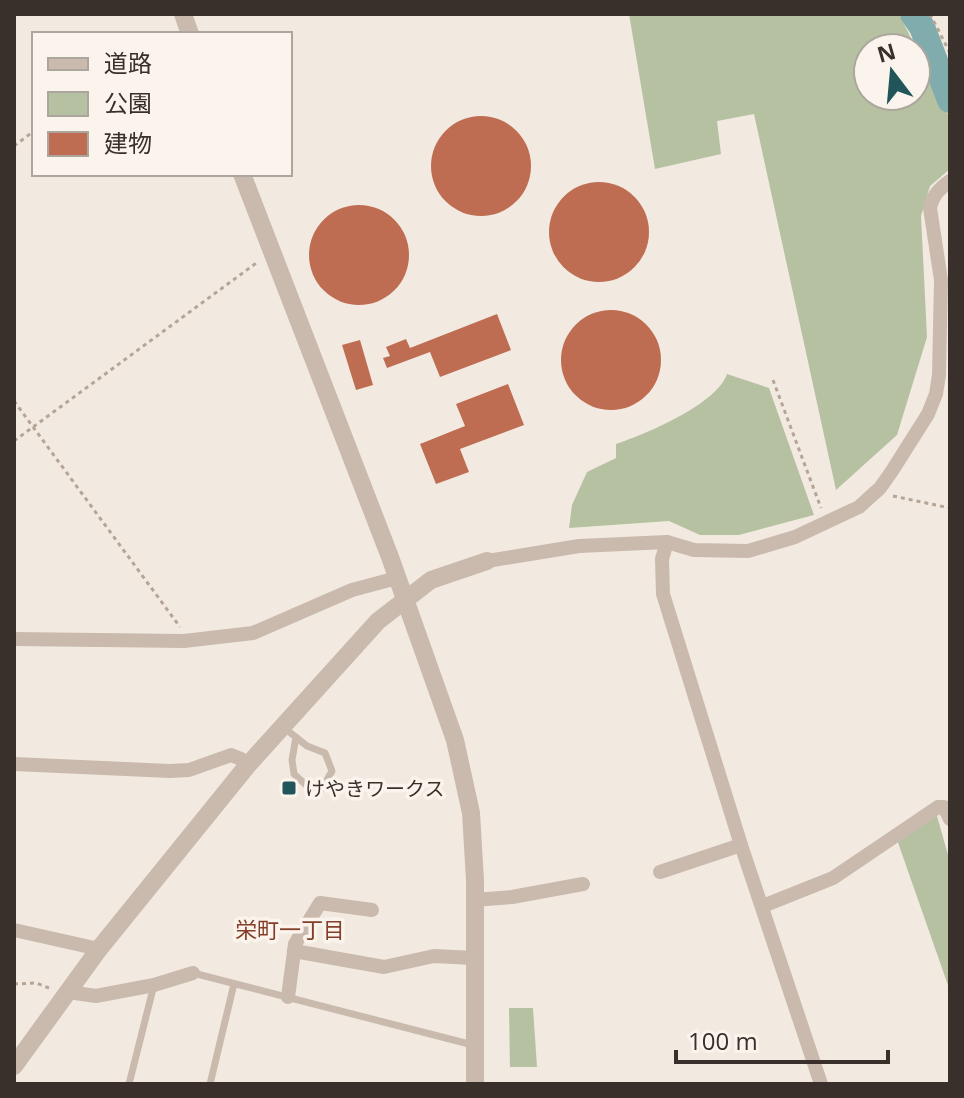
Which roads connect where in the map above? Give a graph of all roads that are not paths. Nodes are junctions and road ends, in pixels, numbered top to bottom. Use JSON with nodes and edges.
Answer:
{"nodes":[{"id":1,"x":243,"y":176,"type":"edge"},
{"id":2,"x":950,"y":181,"type":"edge"},
{"id":3,"x":667,"y":542,"type":"junction"},
{"id":4,"x":487,"y":561,"type":"joint"},
{"id":5,"x":397,"y":578,"type":"junction"},
{"id":6,"x":405,"y":601,"type":"junction"},
{"id":7,"x":14,"y":639,"type":"edge"},
{"id":8,"x":289,"y":732,"type":"junction"},
{"id":9,"x":14,"y":764,"type":"edge"},
{"id":10,"x":247,"y":766,"type":"junction"},
{"id":11,"x":950,"y":819,"type":"edge"},
{"id":12,"x":741,"y":845,"type":"junction"},
{"id":13,"x":660,"y":872,"type":"dead end"},
{"id":14,"x":583,"y":884,"type":"dead end"},
{"id":15,"x":474,"y":900,"type":"junction"},
{"id":16,"x":763,"y":906,"type":"junction"},
{"id":17,"x":372,"y":910,"type":"dead end"},
{"id":18,"x":14,"y":930,"type":"edge"},
{"id":19,"x":99,"y":949,"type":"junction"},
{"id":20,"x":294,"y":951,"type":"junction"},
{"id":21,"x":474,"y":958,"type":"junction"},
{"id":22,"x":193,"y":973,"type":"joint"},
{"id":23,"x":234,"y":984,"type":"junction"},
{"id":24,"x":154,"y":985,"type":"junction"},
{"id":25,"x":64,"y":991,"type":"junction"},
{"id":26,"x":288,"y":997,"type":"junction"},
{"id":27,"x":475,"y":1046,"type":"junction"},
{"id":28,"x":14,"y":1066,"type":"edge"},
{"id":29,"x":129,"y":1084,"type":"edge"},
{"id":30,"x":210,"y":1084,"type":"edge"},
{"id":31,"x":475,"y":1084,"type":"edge"},
{"id":32,"x":821,"y":1084,"type":"edge"}],
"edges":[{"from":1,"to":5,"type":"street"},
{"from":2,"to":3,"type":"street"},
{"from":3,"to":4,"type":"street"},
{"from":3,"to":12,"type":"street"},
{"from":4,"to":6,"type":"street"},
{"from":5,"to":6,"type":"street"},
{"from":5,"to":7,"type":"street"},
{"from":6,"to":8,"type":"street"},
{"from":6,"to":15,"type":"street"},
{"from":8,"to":8,"type":"lane"},
{"from":8,"to":10,"type":"street"},
{"from":9,"to":10,"type":"street"},
{"from":10,"to":19,"type":"street"},
{"from":11,"to":16,"type":"street"},
{"from":12,"to":13,"type":"street"},
{"from":12,"to":16,"type":"street"},
{"from":14,"to":15,"type":"street"},
{"from":15,"to":21,"type":"street"},
{"from":16,"to":32,"type":"street"},
{"from":17,"to":20,"type":"street"},
{"from":18,"to":19,"type":"street"},
{"from":19,"to":25,"type":"street"},
{"from":20,"to":21,"type":"street"},
{"from":20,"to":26,"type":"street"},
{"from":21,"to":27,"type":"street"},
{"from":22,"to":23,"type":"lane"},
{"from":22,"to":24,"type":"street"},
{"from":23,"to":26,"type":"lane"},
{"from":23,"to":30,"type":"lane"},
{"from":24,"to":25,"type":"street"},
{"from":24,"to":29,"type":"lane"},
{"from":25,"to":28,"type":"street"},
{"from":26,"to":27,"type":"lane"},
{"from":27,"to":31,"type":"street"}]}
